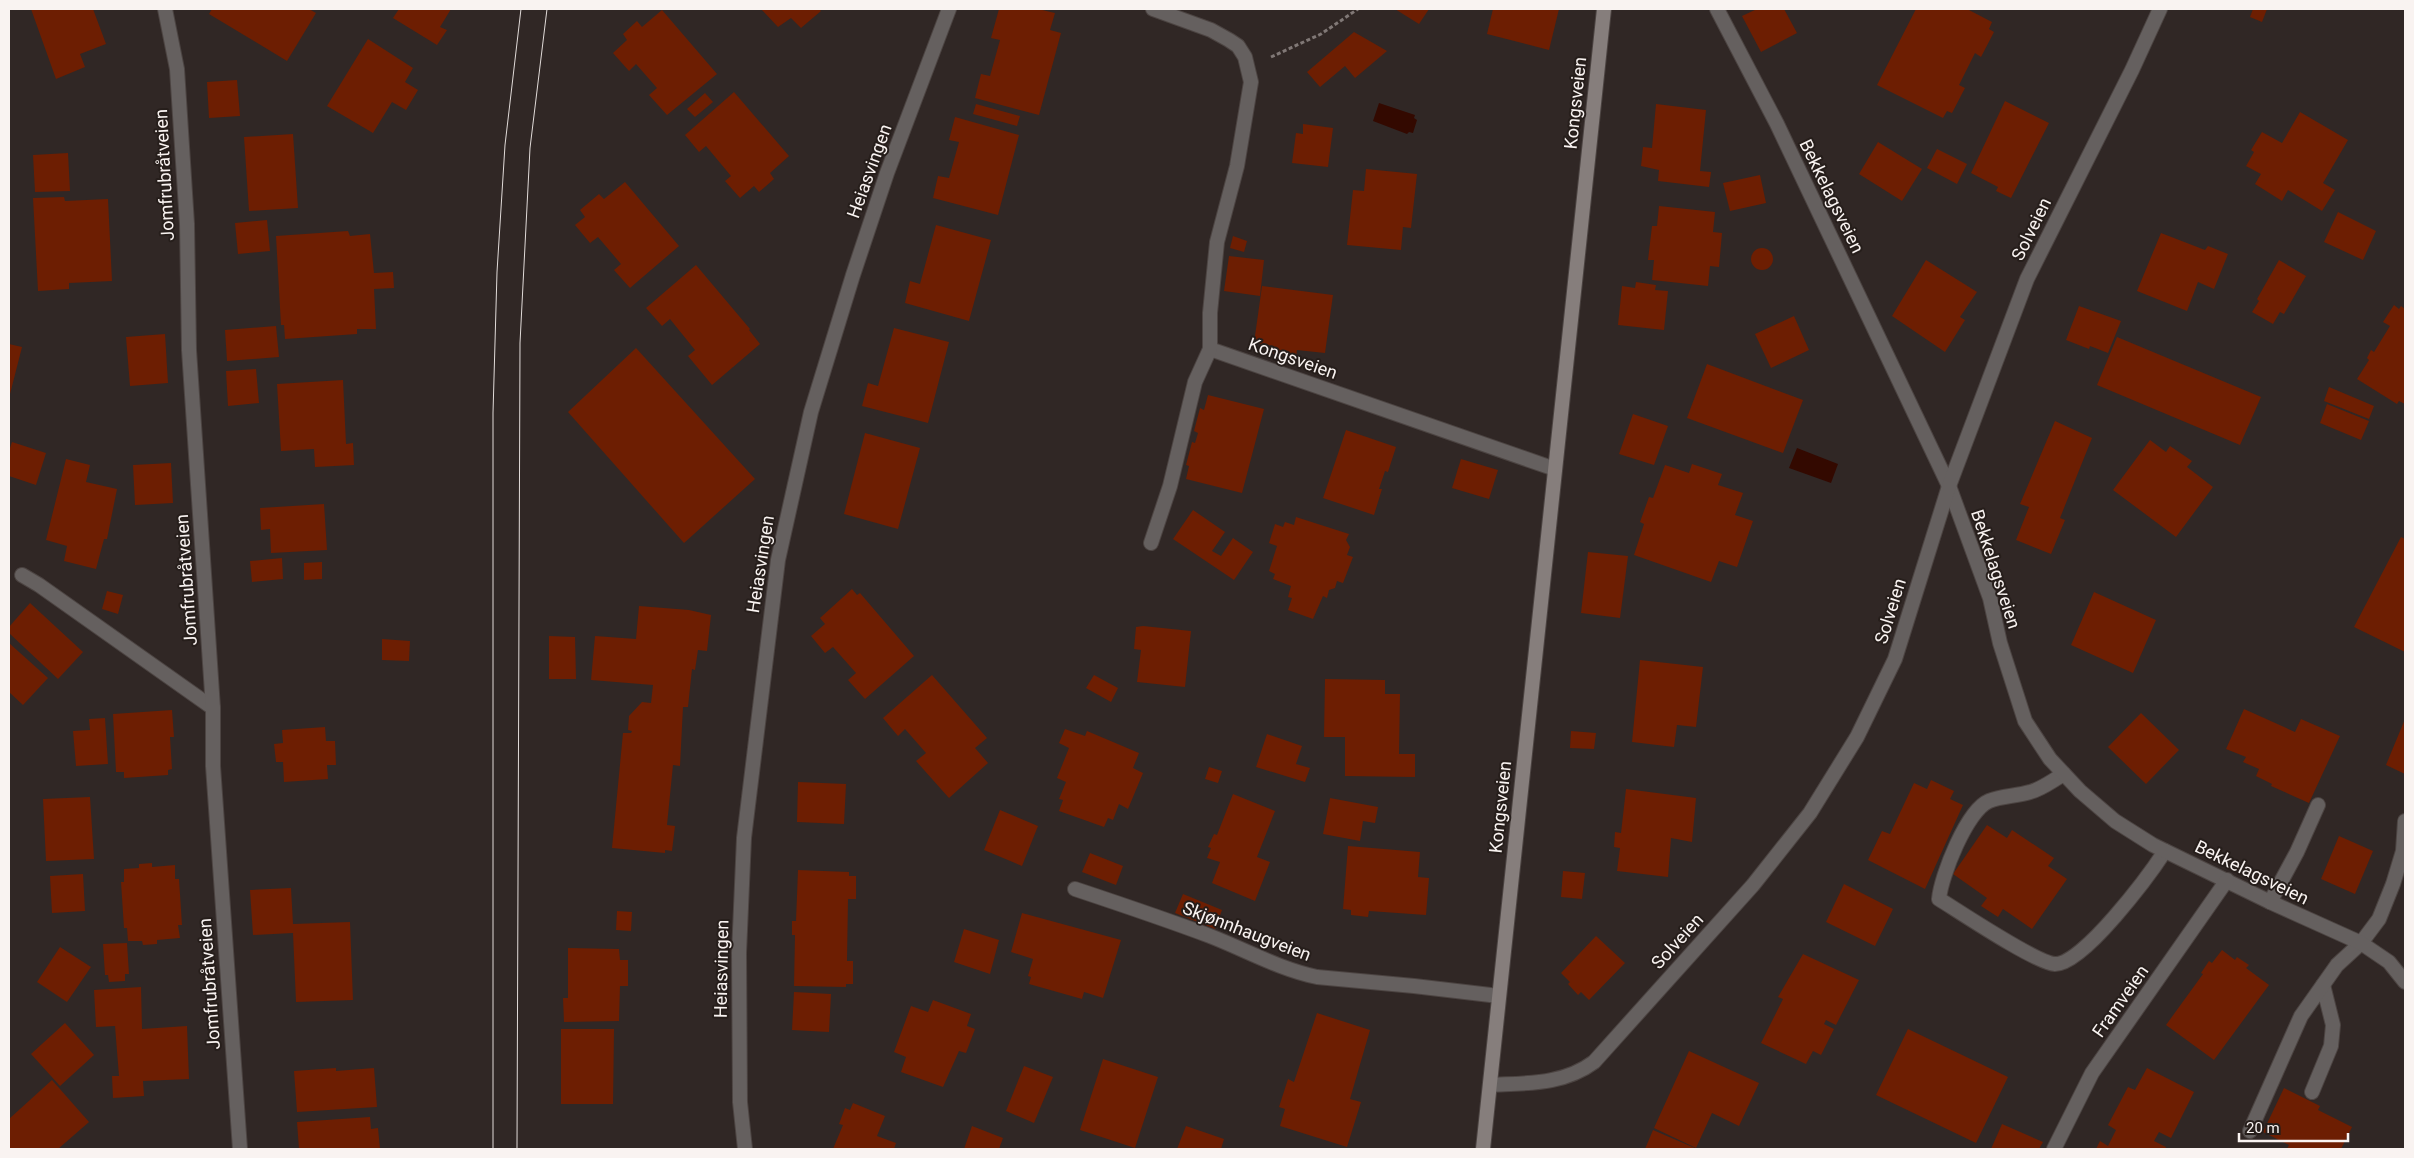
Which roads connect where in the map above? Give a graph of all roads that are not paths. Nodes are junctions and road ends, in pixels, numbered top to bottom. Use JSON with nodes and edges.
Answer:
{"nodes":[{"id":1,"x":165,"y":9,"type":"edge"},
{"id":2,"x":949,"y":9,"type":"edge"},
{"id":3,"x":1153,"y":9,"type":"edge"},
{"id":4,"x":1604,"y":9,"type":"edge"},
{"id":5,"x":1717,"y":9,"type":"edge"},
{"id":6,"x":2160,"y":9,"type":"edge"},
{"id":7,"x":1210,"y":349,"type":"junction"},
{"id":8,"x":1555,"y":469,"type":"junction"},
{"id":9,"x":1949,"y":486,"type":"junction"},
{"id":10,"x":1151,"y":542,"type":"dead end"},
{"id":11,"x":22,"y":575,"type":"dead end"},
{"id":12,"x":213,"y":708,"type":"junction"},
{"id":13,"x":2064,"y":774,"type":"junction"},
{"id":14,"x":2318,"y":805,"type":"dead end"},
{"id":15,"x":2405,"y":821,"type":"edge"},
{"id":16,"x":2165,"y":851,"type":"junction"},
{"id":17,"x":2227,"y":880,"type":"junction"},
{"id":18,"x":1075,"y":889,"type":"dead end"},
{"id":19,"x":2270,"y":902,"type":"junction"},
{"id":20,"x":2361,"y":943,"type":"junction"},
{"id":21,"x":2405,"y":982,"type":"edge"},
{"id":22,"x":2323,"y":985,"type":"junction"},
{"id":23,"x":1499,"y":996,"type":"junction"},
{"id":24,"x":1490,"y":1085,"type":"junction"},
{"id":25,"x":2312,"y":1092,"type":"dead end"},
{"id":26,"x":2250,"y":1131,"type":"dead end"},
{"id":27,"x":240,"y":1149,"type":"edge"},
{"id":28,"x":745,"y":1149,"type":"edge"},
{"id":29,"x":1483,"y":1149,"type":"edge"},
{"id":30,"x":2054,"y":1149,"type":"edge"}],
"edges":[{"from":1,"to":12,"type":"street","name":"Jomfrubråtveien"},
{"from":2,"to":28,"type":"street","name":"Heiasvingen"},
{"from":3,"to":7,"type":"street"},
{"from":4,"to":8,"type":"main road","name":"Kongsveien"},
{"from":5,"to":9,"type":"street","name":"Bekkelagsveien"},
{"from":6,"to":9,"type":"street","name":"Solveien"},
{"from":7,"to":8,"type":"street","name":"Kongsveien"},
{"from":7,"to":10,"type":"street"},
{"from":8,"to":23,"type":"main road","name":"Kongsveien"},
{"from":9,"to":13,"type":"street","name":"Bekkelagsveien"},
{"from":9,"to":24,"type":"street","name":"Solveien"},
{"from":11,"to":12,"type":"street"},
{"from":12,"to":27,"type":"street","name":"Jomfrubråtveien"},
{"from":13,"to":16,"type":"street","name":"Bekkelagsveien"},
{"from":13,"to":16,"type":"street"},
{"from":14,"to":19,"type":"street"},
{"from":15,"to":20,"type":"street"},
{"from":16,"to":17,"type":"street","name":"Bekkelagsveien"},
{"from":17,"to":19,"type":"street","name":"Bekkelagsveien"},
{"from":17,"to":30,"type":"street","name":"Framveien"},
{"from":18,"to":23,"type":"street","name":"Skjønnhaugveien"},
{"from":19,"to":20,"type":"street","name":"Bekkelagsveien"},
{"from":20,"to":21,"type":"street","name":"Bekkelagsveien"},
{"from":20,"to":22,"type":"street"},
{"from":22,"to":25,"type":"street"},
{"from":22,"to":26,"type":"street"},
{"from":23,"to":24,"type":"main road","name":"Kongsveien"},
{"from":24,"to":29,"type":"main road","name":"Kongsveien"}]}
